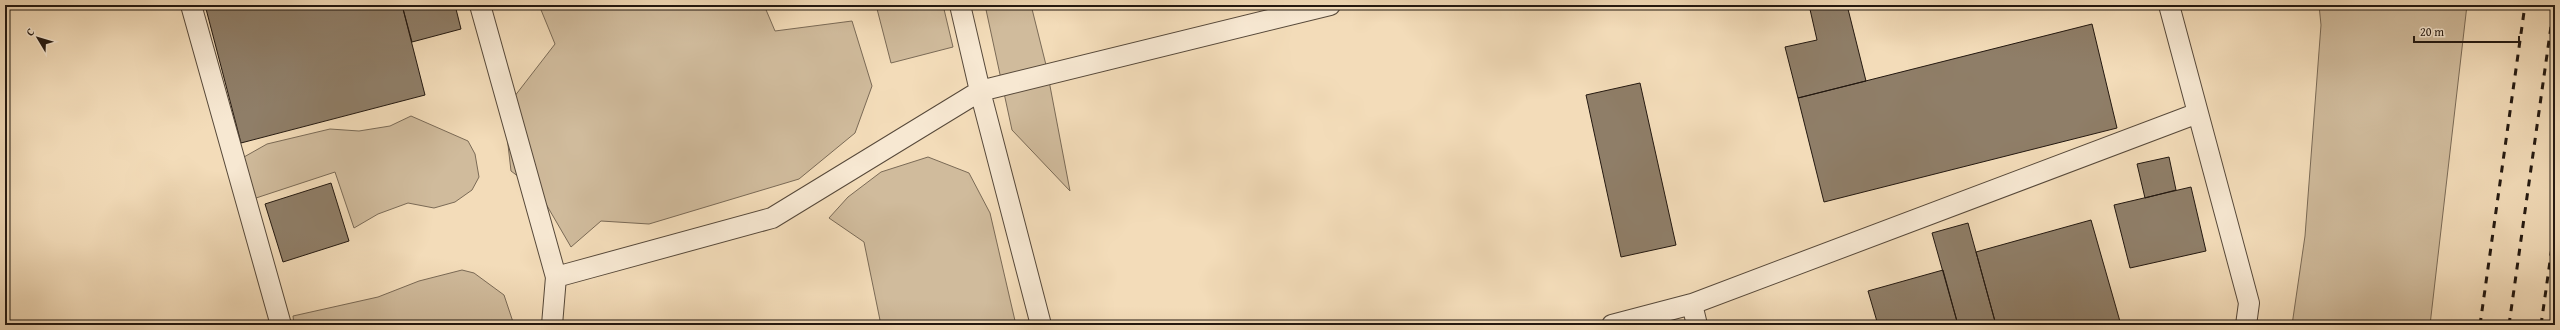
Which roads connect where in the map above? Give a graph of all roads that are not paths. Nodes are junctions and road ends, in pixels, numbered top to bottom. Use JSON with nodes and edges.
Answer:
{"nodes":[{"id":1,"x":191,"y":5,"type":"edge"},
{"id":2,"x":480,"y":5,"type":"edge"},
{"id":3,"x":960,"y":5,"type":"edge"},
{"id":4,"x":1330,"y":5,"type":"edge"},
{"id":5,"x":2169,"y":5,"type":"edge"},
{"id":6,"x":980,"y":91,"type":"junction"},
{"id":7,"x":2198,"y":113,"type":"junction"},
{"id":8,"x":556,"y":277,"type":"junction"},
{"id":9,"x":1692,"y":304,"type":"junction"},
{"id":10,"x":280,"y":325,"type":"edge"},
{"id":11,"x":552,"y":325,"type":"edge"},
{"id":12,"x":1042,"y":325,"type":"edge"},
{"id":13,"x":1612,"y":325,"type":"edge"},
{"id":14,"x":1697,"y":325,"type":"edge"},
{"id":15,"x":2246,"y":325,"type":"edge"}],
"edges":[{"from":1,"to":10,"type":"lane"},
{"from":2,"to":8,"type":"lane"},
{"from":3,"to":6,"type":"lane"},
{"from":4,"to":6,"type":"lane"},
{"from":5,"to":7,"type":"lane"},
{"from":6,"to":8,"type":"lane"},
{"from":6,"to":12,"type":"lane"},
{"from":7,"to":9,"type":"lane"},
{"from":7,"to":15,"type":"lane"},
{"from":8,"to":11,"type":"lane"},
{"from":9,"to":13,"type":"lane"},
{"from":9,"to":14,"type":"lane"}]}
